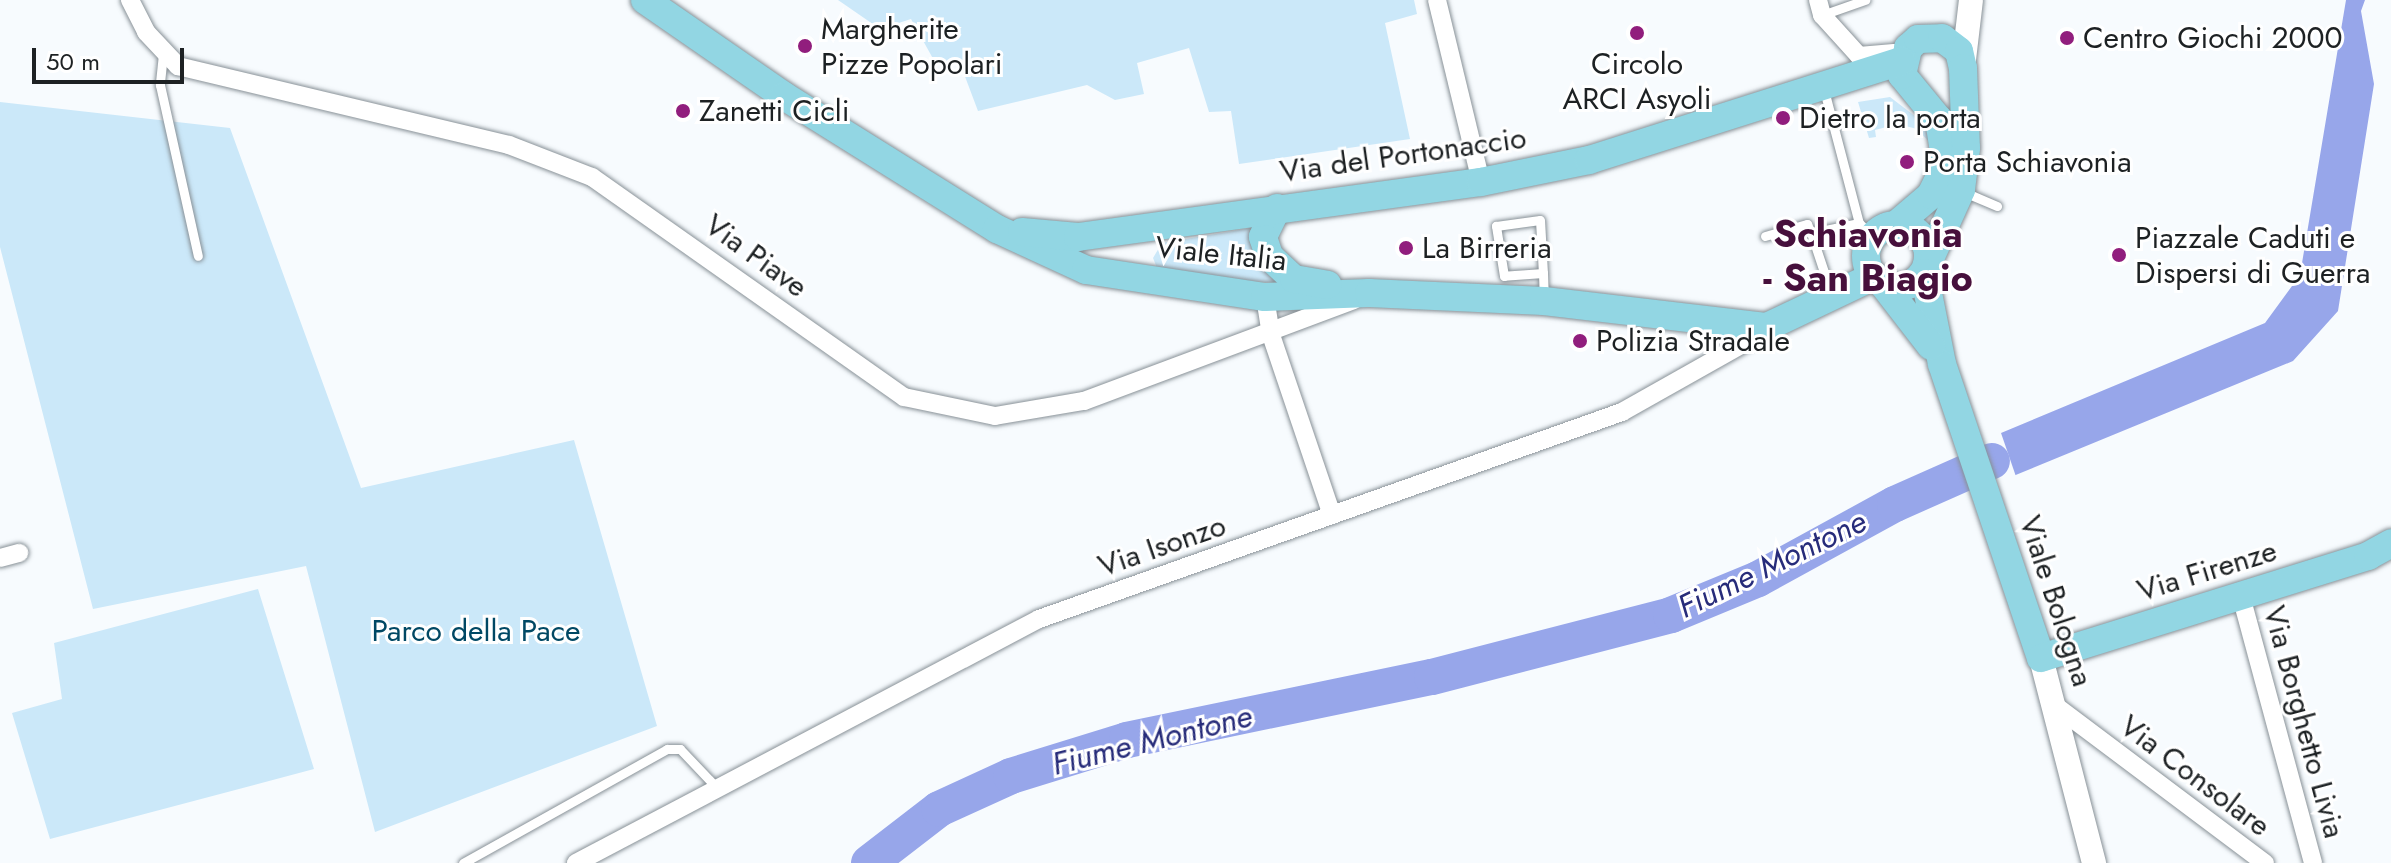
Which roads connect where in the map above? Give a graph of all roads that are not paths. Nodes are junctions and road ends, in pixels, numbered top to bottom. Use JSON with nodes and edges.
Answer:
{"nodes":[{"id":1,"x":130,"y":0,"type":"edge"},
{"id":2,"x":645,"y":0,"type":"edge"},
{"id":3,"x":1437,"y":0,"type":"edge"},
{"id":4,"x":1865,"y":0,"type":"edge"},
{"id":5,"x":1964,"y":0,"type":"edge"},
{"id":6,"x":1971,"y":0,"type":"edge"},
{"id":7,"x":1827,"y":6,"type":"edge"},
{"id":8,"x":1937,"y":37,"type":"junction"},
{"id":9,"x":164,"y":51,"type":"junction"},
{"id":10,"x":1905,"y":55,"type":"junction"},
{"id":11,"x":1963,"y":68,"type":"junction"},
{"id":12,"x":1823,"y":86,"type":"junction"},
{"id":13,"x":1481,"y":182,"type":"junction"},
{"id":14,"x":1961,"y":190,"type":"junction"},
{"id":15,"x":1997,"y":206,"type":"dead end"},
{"id":16,"x":1277,"y":208,"type":"junction"},
{"id":17,"x":1155,"y":226,"type":"junction"},
{"id":18,"x":1876,"y":228,"type":"junction"},
{"id":19,"x":997,"y":229,"type":"junction"},
{"id":20,"x":1811,"y":233,"type":"junction"},
{"id":21,"x":1765,"y":236,"type":"dead end"},
{"id":22,"x":198,"y":256,"type":"dead end"},
{"id":23,"x":1925,"y":269,"type":"junction"},
{"id":24,"x":1543,"y":273,"type":"junction"},
{"id":25,"x":1826,"y":278,"type":"dead end"},
{"id":26,"x":1150,"y":281,"type":"junction"},
{"id":27,"x":1871,"y":282,"type":"junction"},
{"id":28,"x":1369,"y":293,"type":"junction"},
{"id":29,"x":1265,"y":297,"type":"junction"},
{"id":30,"x":1544,"y":301,"type":"junction"},
{"id":31,"x":1784,"y":321,"type":"junction"},
{"id":32,"x":1271,"y":335,"type":"junction"},
{"id":33,"x":1945,"y":372,"type":"junction"},
{"id":34,"x":1332,"y":515,"type":"junction"},
{"id":35,"x":2391,"y":543,"type":"edge"},
{"id":36,"x":19,"y":553,"type":"dead end"},
{"id":37,"x":0,"y":558,"type":"edge"},
{"id":38,"x":2241,"y":596,"type":"junction"},
{"id":39,"x":2041,"y":658,"type":"junction"},
{"id":40,"x":2053,"y":704,"type":"junction"},
{"id":41,"x":717,"y":788,"type":"junction"},
{"id":42,"x":463,"y":863,"type":"edge"},
{"id":43,"x":576,"y":863,"type":"edge"},
{"id":44,"x":2094,"y":863,"type":"edge"},
{"id":45,"x":2265,"y":863,"type":"edge"},
{"id":46,"x":2313,"y":863,"type":"edge"}],
"edges":[{"from":1,"to":9,"type":"street","name":"Via Piave"},
{"from":2,"to":19,"type":"main road","name":"Viale Italia"},
{"from":3,"to":13,"type":"street"},
{"from":4,"to":7,"type":"lane"},
{"from":5,"to":8,"type":"main road"},
{"from":6,"to":11,"type":"main road"},
{"from":7,"to":10,"type":"street"},
{"from":8,"to":10,"type":"main road","name":"Via del Portonaccio"},
{"from":8,"to":11,"type":"main road"},
{"from":9,"to":22,"type":"lane"},
{"from":9,"to":32,"type":"street","name":"Via Piave"},
{"from":10,"to":12,"type":"main road","name":"Via del Portonaccio"},
{"from":10,"to":18,"type":"main road"},
{"from":11,"to":14,"type":"main road"},
{"from":12,"to":13,"type":"main road","name":"Via del Portonaccio"},
{"from":12,"to":18,"type":"lane"},
{"from":13,"to":16,"type":"main road","name":"Via del Portonaccio"},
{"from":14,"to":15,"type":"lane"},
{"from":14,"to":23,"type":"main road"},
{"from":16,"to":17,"type":"main road","name":"Via del Portonaccio"},
{"from":16,"to":28,"type":"main road"},
{"from":17,"to":19,"type":"main road","name":"Via del Portonaccio"},
{"from":17,"to":26,"type":"main road"},
{"from":18,"to":20,"type":"lane"},
{"from":18,"to":23,"type":"main road"},
{"from":18,"to":27,"type":"main road"},
{"from":19,"to":26,"type":"main road","name":"Viale Italia"},
{"from":20,"to":21,"type":"lane"},
{"from":20,"to":25,"type":"lane"},
{"from":23,"to":27,"type":"main road"},
{"from":23,"to":33,"type":"main road","name":"Viale Bologna"},
{"from":24,"to":24,"type":"lane"},
{"from":24,"to":30,"type":"lane"},
{"from":26,"to":29,"type":"main road","name":"Viale Italia"},
{"from":27,"to":31,"type":"main road","name":"Viale Italia"},
{"from":27,"to":33,"type":"main road","name":"Viale Bologna"},
{"from":28,"to":29,"type":"main road","name":"Viale Italia"},
{"from":28,"to":30,"type":"main road","name":"Viale Italia"},
{"from":28,"to":32,"type":"street","name":"Via Piave"},
{"from":29,"to":32,"type":"street"},
{"from":30,"to":31,"type":"main road","name":"Viale Italia"},
{"from":31,"to":34,"type":"street","name":"Via Isonzo"},
{"from":32,"to":34,"type":"street"},
{"from":33,"to":39,"type":"main road","name":"Viale Bologna"},
{"from":34,"to":41,"type":"street","name":"Via Isonzo"},
{"from":35,"to":38,"type":"main road","name":"Via Firenze"},
{"from":36,"to":37,"type":"street"},
{"from":38,"to":39,"type":"main road","name":"Via Firenze"},
{"from":38,"to":46,"type":"street","name":"Via Borghetto Livia"},
{"from":39,"to":40,"type":"main road","name":"Viale Bologna"},
{"from":40,"to":44,"type":"main road","name":"Viale Bologna"},
{"from":40,"to":45,"type":"street","name":"Via Consolare"},
{"from":41,"to":42,"type":"lane"},
{"from":41,"to":43,"type":"street","name":"Via Isonzo"}]}
